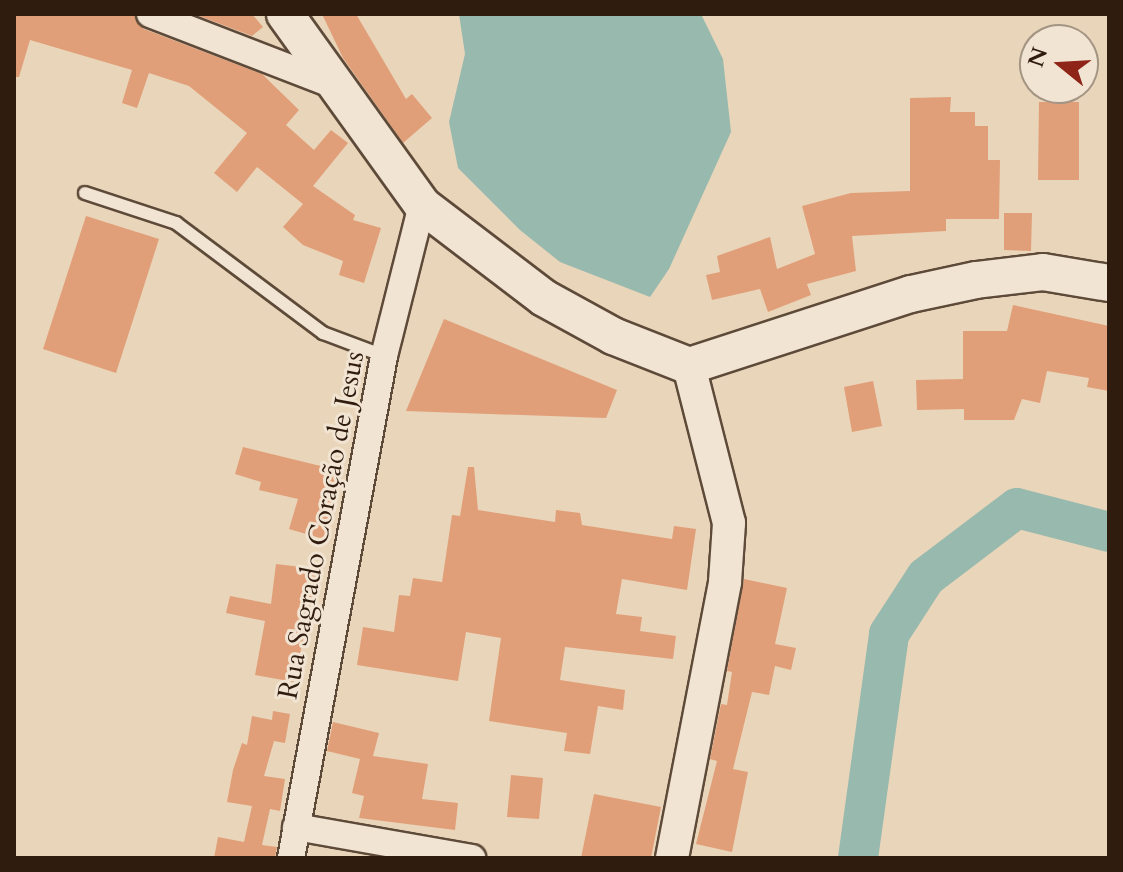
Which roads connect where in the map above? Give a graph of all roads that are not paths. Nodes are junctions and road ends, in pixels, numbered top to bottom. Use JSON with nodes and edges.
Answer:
{"nodes":[{"id":1,"x":150,"y":14,"type":"edge"},
{"id":2,"x":285,"y":14,"type":"edge"},
{"id":3,"x":342,"y":88,"type":"junction"},
{"id":4,"x":85,"y":193,"type":"dead end"},
{"id":5,"x":422,"y":205,"type":"junction"},
{"id":6,"x":1109,"y":283,"type":"edge"},
{"id":7,"x":384,"y":356,"type":"junction"},
{"id":8,"x":689,"y":366,"type":"junction"},
{"id":9,"x":296,"y":827,"type":"junction"},
{"id":10,"x":291,"y":858,"type":"edge"},
{"id":11,"x":472,"y":858,"type":"edge"},
{"id":12,"x":672,"y":858,"type":"edge"}],
"edges":[{"from":1,"to":3,"type":"street"},
{"from":2,"to":3,"type":"main road"},
{"from":3,"to":5,"type":"main road"},
{"from":4,"to":7,"type":"lane"},
{"from":5,"to":7,"type":"street","name":"Rua Sagrado Coração de Jesus"},
{"from":5,"to":8,"type":"main road"},
{"from":6,"to":8,"type":"main road"},
{"from":7,"to":9,"type":"street","name":"Rua Sagrado Coração de Jesus"},
{"from":8,"to":12,"type":"street"},
{"from":9,"to":10,"type":"street","name":"Rua Sagrado Coração de Jesus"},
{"from":9,"to":11,"type":"street"}]}
